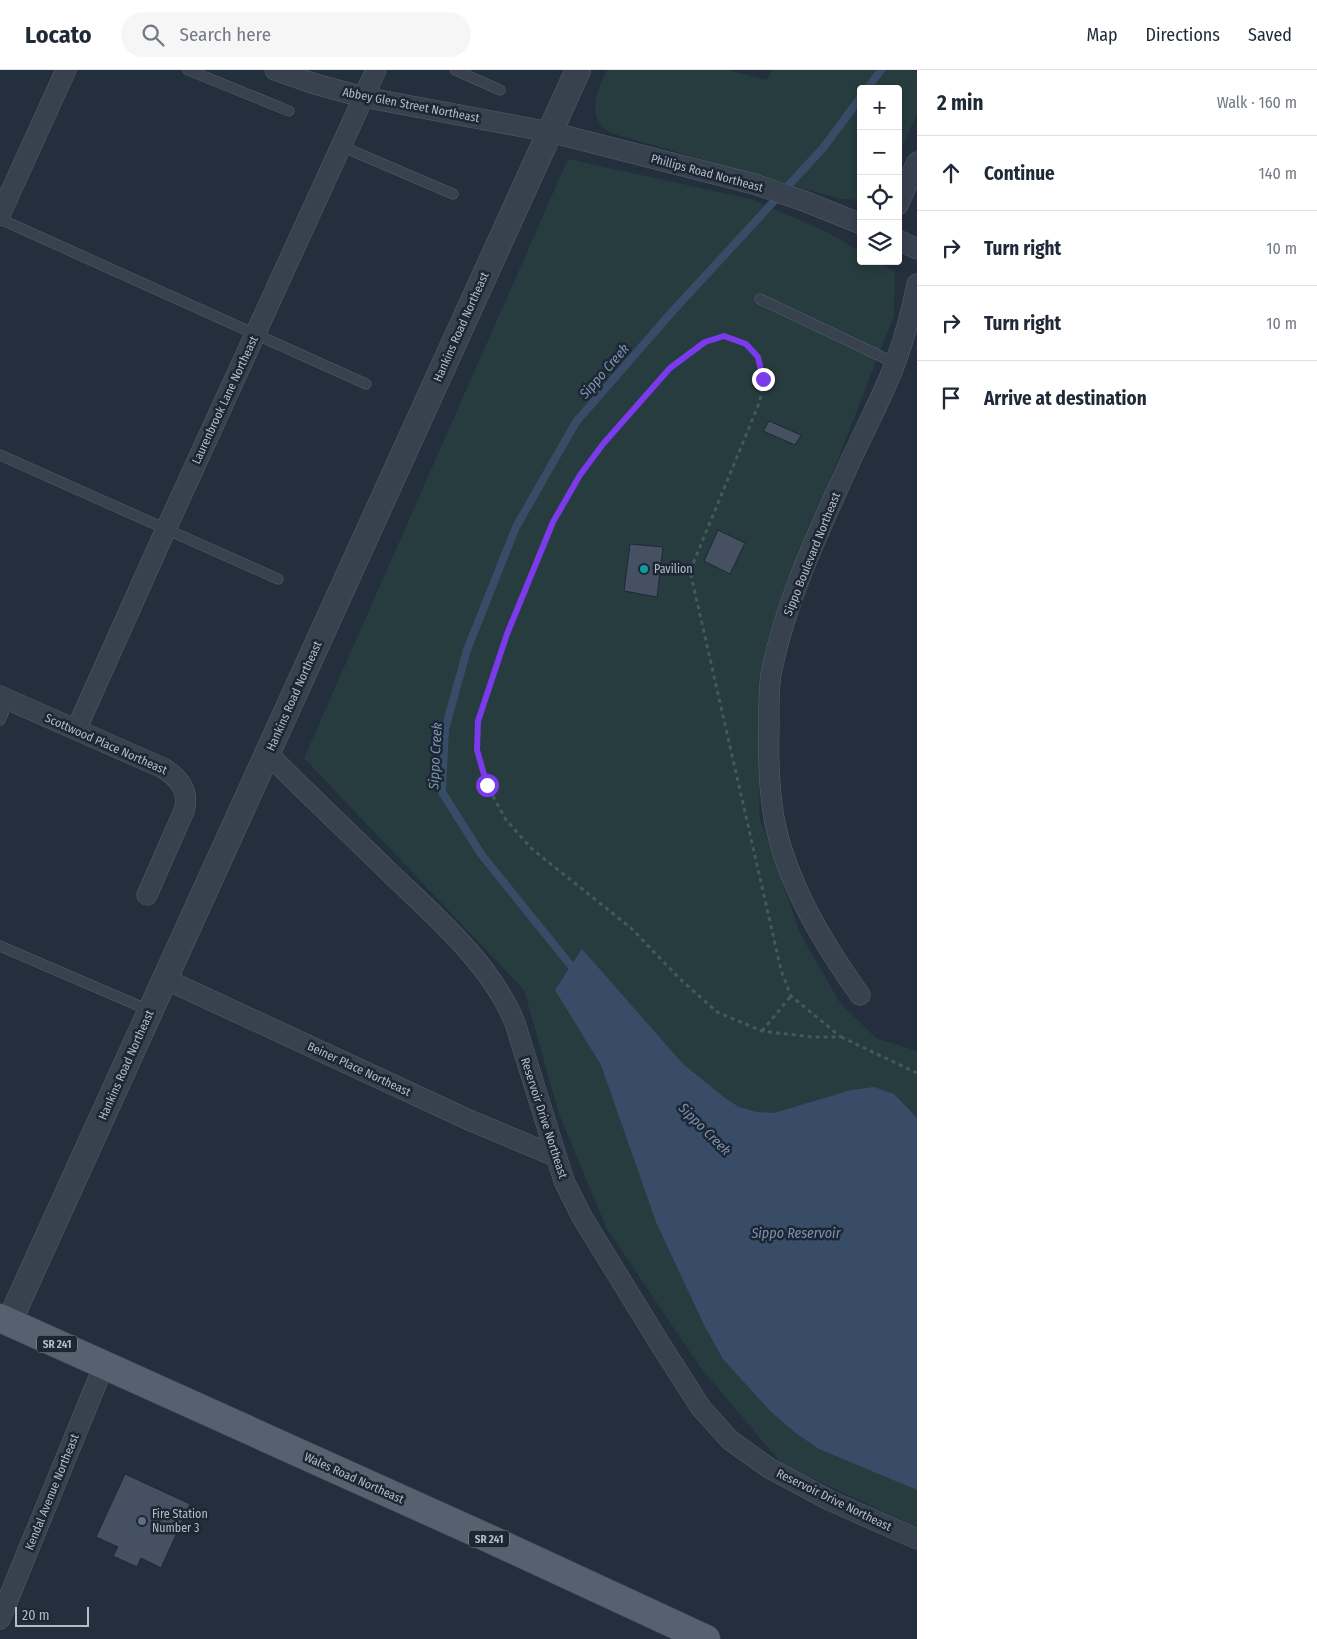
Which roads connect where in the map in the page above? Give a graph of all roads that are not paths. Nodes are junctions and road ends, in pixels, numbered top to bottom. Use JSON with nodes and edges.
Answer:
{"nodes":[{"id":1,"x":66,"y":70,"type":"edge"},
{"id":2,"x":188,"y":70,"type":"edge"},
{"id":3,"x":275,"y":70,"type":"edge"},
{"id":4,"x":376,"y":70,"type":"edge"},
{"id":5,"x":455,"y":70,"type":"edge"},
{"id":6,"x":578,"y":70,"type":"edge"},
{"id":7,"x":204,"y":73,"type":"edge"},
{"id":8,"x":500,"y":90,"type":"dead end"},
{"id":9,"x":363,"y":97,"type":"junction"},
{"id":10,"x":289,"y":110,"type":"dead end"},
{"id":11,"x":550,"y":132,"type":"junction"},
{"id":12,"x":341,"y":146,"type":"junction"},
{"id":13,"x":917,"y":162,"type":"edge"},
{"id":14,"x":453,"y":194,"type":"dead end"},
{"id":15,"x":902,"y":196,"type":"edge"},
{"id":16,"x":0,"y":215,"type":"edge"},
{"id":17,"x":0,"y":220,"type":"edge"},
{"id":18,"x":857,"y":222,"type":"edge"},
{"id":19,"x":902,"y":242,"type":"edge"},
{"id":20,"x":917,"y":249,"type":"edge"},
{"id":21,"x":917,"y":284,"type":"edge"},
{"id":22,"x":760,"y":299,"type":"dead end"},
{"id":23,"x":255,"y":334,"type":"junction"},
{"id":24,"x":895,"y":363,"type":"junction"},
{"id":25,"x":366,"y":384,"type":"dead end"},
{"id":26,"x":0,"y":455,"type":"edge"},
{"id":27,"x":166,"y":530,"type":"junction"},
{"id":28,"x":278,"y":579,"type":"dead end"},
{"id":29,"x":5,"y":698,"type":"edge"},
{"id":30,"x":0,"y":720,"type":"edge"},
{"id":31,"x":76,"y":730,"type":"junction"},
{"id":32,"x":268,"y":754,"type":"junction"},
{"id":33,"x":148,"y":895,"type":"dead end"},
{"id":34,"x":0,"y":946,"type":"edge"},
{"id":35,"x":165,"y":979,"type":"junction"},
{"id":36,"x":860,"y":995,"type":"dead end"},
{"id":37,"x":151,"y":1011,"type":"junction"},
{"id":38,"x":555,"y":1156,"type":"junction"},
{"id":39,"x":5,"y":1320,"type":"edge"},
{"id":40,"x":104,"y":1365,"type":"junction"},
{"id":41,"x":917,"y":1539,"type":"edge"},
{"id":42,"x":0,"y":1619,"type":"edge"},
{"id":43,"x":706,"y":1639,"type":"edge"}],
"edges":[{"from":1,"to":16,"type":"street"},
{"from":2,"to":7,"type":"lane"},
{"from":3,"to":9,"type":"street","name":"Abbey Glen Street Northeast"},
{"from":4,"to":9,"type":"street","name":"Laurenbrook Lane Northeast"},
{"from":5,"to":8,"type":"lane"},
{"from":6,"to":11,"type":"street","name":"Hankins Road Northeast"},
{"from":7,"to":10,"type":"lane"},
{"from":9,"to":11,"type":"street","name":"Abbey Glen Street Northeast"},
{"from":9,"to":12,"type":"street","name":"Laurenbrook Lane Northeast"},
{"from":11,"to":18,"type":"street","name":"Phillips Road Northeast"},
{"from":11,"to":32,"type":"street","name":"Hankins Road Northeast"},
{"from":12,"to":14,"type":"lane"},
{"from":12,"to":23,"type":"street","name":"Laurenbrook Lane Northeast"},
{"from":13,"to":15,"type":"street"},
{"from":17,"to":23,"type":"lane"},
{"from":19,"to":20,"type":"street"},
{"from":21,"to":24,"type":"street","name":"Sippo Boulevard Northeast"},
{"from":22,"to":24,"type":"lane"},
{"from":23,"to":25,"type":"lane"},
{"from":23,"to":27,"type":"street","name":"Laurenbrook Lane Northeast"},
{"from":24,"to":36,"type":"street","name":"Sippo Boulevard Northeast"},
{"from":26,"to":27,"type":"lane"},
{"from":27,"to":28,"type":"lane"},
{"from":27,"to":31,"type":"street","name":"Laurenbrook Lane Northeast"},
{"from":29,"to":30,"type":"lane"},
{"from":29,"to":31,"type":"street","name":"Scottwood Place Northeast"},
{"from":31,"to":33,"type":"street","name":"Scottwood Place Northeast"},
{"from":32,"to":35,"type":"street","name":"Hankins Road Northeast"},
{"from":32,"to":38,"type":"street","name":"Reservoir Drive Northeast"},
{"from":34,"to":37,"type":"lane"},
{"from":35,"to":37,"type":"street","name":"Hankins Road Northeast"},
{"from":35,"to":38,"type":"street","name":"Beiner Place Northeast"},
{"from":37,"to":39,"type":"street","name":"Hankins Road Northeast"},
{"from":38,"to":41,"type":"street","name":"Reservoir Drive Northeast"},
{"from":39,"to":40,"type":"main road","name":"Wales Road Northeast","number":"SR 241"},
{"from":40,"to":42,"type":"street","name":"Kendal Avenue Northeast"},
{"from":40,"to":43,"type":"main road","name":"Wales Road Northeast","number":"SR 241"}]}
